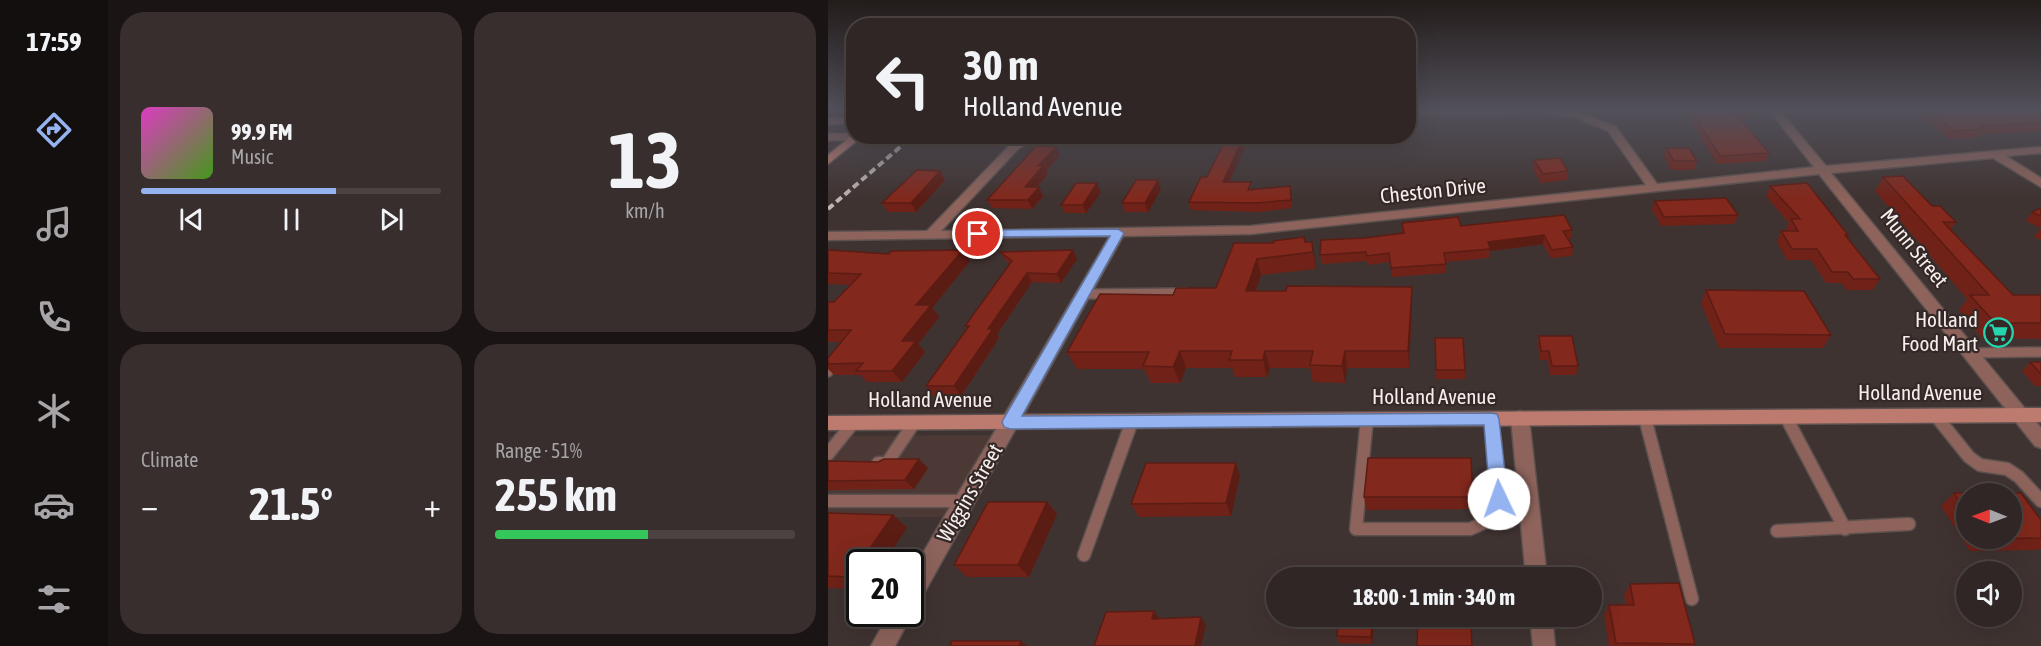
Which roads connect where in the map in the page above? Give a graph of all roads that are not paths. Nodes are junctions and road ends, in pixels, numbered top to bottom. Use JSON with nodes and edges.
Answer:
{"nodes":[{"id":1,"x":1620,"y":140,"type":"edge"},
{"id":2,"x":1798,"y":140,"type":"edge"},
{"id":3,"x":848,"y":144,"type":"edge"},
{"id":4,"x":1019,"y":144,"type":"edge"},
{"id":5,"x":2041,"y":150,"type":"edge"},
{"id":6,"x":1996,"y":155,"type":"junction"},
{"id":7,"x":831,"y":156,"type":"edge"},
{"id":8,"x":1822,"y":170,"type":"junction"},
{"id":9,"x":2041,"y":183,"type":"edge"},
{"id":10,"x":1654,"y":188,"type":"junction"},
{"id":11,"x":1118,"y":233,"type":"junction"},
{"id":12,"x":931,"y":234,"type":"junction"},
{"id":13,"x":828,"y":236,"type":"edge"},
{"id":14,"x":1200,"y":292,"type":"edge"},
{"id":15,"x":1084,"y":294,"type":"junction"},
{"id":16,"x":2041,"y":352,"type":"edge"},
{"id":17,"x":1970,"y":353,"type":"junction"},
{"id":18,"x":828,"y":366,"type":"edge"},
{"id":19,"x":828,"y":372,"type":"edge"},
{"id":20,"x":1935,"y":415,"type":"junction"},
{"id":21,"x":2020,"y":415,"type":"junction"},
{"id":22,"x":2041,"y":415,"type":"edge"},
{"id":23,"x":1786,"y":417,"type":"junction"},
{"id":24,"x":1520,"y":418,"type":"junction"},
{"id":25,"x":1645,"y":418,"type":"junction"},
{"id":26,"x":1367,"y":419,"type":"junction"},
{"id":27,"x":1491,"y":419,"type":"junction"},
{"id":28,"x":1132,"y":421,"type":"junction"},
{"id":29,"x":1010,"y":422,"type":"junction"},
{"id":30,"x":828,"y":423,"type":"edge"},
{"id":31,"x":853,"y":423,"type":"junction"},
{"id":32,"x":914,"y":423,"type":"junction"},
{"id":33,"x":2041,"y":441,"type":"edge"},
{"id":34,"x":828,"y":454,"type":"edge"},
{"id":35,"x":863,"y":463,"type":"edge"},
{"id":36,"x":1499,"y":483,"type":"junction"},
{"id":37,"x":1527,"y":483,"type":"junction"},
{"id":38,"x":828,"y":501,"type":"edge"},
{"id":39,"x":965,"y":501,"type":"junction"},
{"id":40,"x":2041,"y":501,"type":"edge"},
{"id":41,"x":1909,"y":524,"type":"dead end"},
{"id":42,"x":1845,"y":529,"type":"junction"},
{"id":43,"x":1776,"y":531,"type":"dead end"},
{"id":44,"x":1084,"y":555,"type":"dead end"},
{"id":45,"x":1536,"y":567,"type":"edge"},
{"id":46,"x":924,"y":572,"type":"edge"},
{"id":47,"x":1692,"y":599,"type":"dead end"},
{"id":48,"x":893,"y":627,"type":"edge"},
{"id":49,"x":1542,"y":627,"type":"edge"},
{"id":50,"x":882,"y":646,"type":"edge"},
{"id":51,"x":1544,"y":646,"type":"edge"}],
"edges":[{"from":1,"to":10,"type":"street"},
{"from":2,"to":8,"type":"street","name":"Munn Street"},
{"from":3,"to":7,"type":"main road"},
{"from":4,"to":12,"type":"street"},
{"from":5,"to":6,"type":"street","name":"Cheston Drive"},
{"from":6,"to":8,"type":"street","name":"Cheston Drive"},
{"from":6,"to":9,"type":"street"},
{"from":8,"to":10,"type":"street","name":"Cheston Drive"},
{"from":8,"to":17,"type":"street","name":"Munn Street"},
{"from":10,"to":11,"type":"street","name":"Cheston Drive"},
{"from":11,"to":12,"type":"street","name":"Cheston Drive"},
{"from":11,"to":15,"type":"street","name":"Wiggins Street"},
{"from":12,"to":13,"type":"street","name":"Cheston Drive"},
{"from":14,"to":15,"type":"lane"},
{"from":15,"to":29,"type":"street","name":"Wiggins Street"},
{"from":16,"to":17,"type":"lane"},
{"from":17,"to":21,"type":"street","name":"Munn Street"},
{"from":18,"to":19,"type":"lane"},
{"from":20,"to":21,"type":"main road","name":"Holland Avenue"},
{"from":20,"to":23,"type":"main road","name":"Holland Avenue"},
{"from":20,"to":40,"type":"lane"},
{"from":21,"to":22,"type":"main road","name":"Holland Avenue"},
{"from":21,"to":33,"type":"street","name":"Munn Street"},
{"from":23,"to":25,"type":"main road","name":"Holland Avenue"},
{"from":23,"to":42,"type":"lane"},
{"from":24,"to":25,"type":"main road","name":"Holland Avenue"},
{"from":24,"to":27,"type":"main road","name":"Holland Avenue"},
{"from":24,"to":37,"type":"street"},
{"from":25,"to":47,"type":"lane"},
{"from":26,"to":27,"type":"main road","name":"Holland Avenue"},
{"from":26,"to":28,"type":"main road","name":"Holland Avenue"},
{"from":26,"to":36,"type":"lane"},
{"from":27,"to":36,"type":"lane"},
{"from":28,"to":29,"type":"main road","name":"Holland Avenue"},
{"from":28,"to":44,"type":"lane"},
{"from":29,"to":32,"type":"main road","name":"Holland Avenue"},
{"from":29,"to":39,"type":"street","name":"Wiggins Street"},
{"from":30,"to":31,"type":"main road","name":"Holland Avenue"},
{"from":31,"to":32,"type":"main road","name":"Holland Avenue"},
{"from":31,"to":34,"type":"lane"},
{"from":32,"to":35,"type":"lane"},
{"from":36,"to":37,"type":"lane"},
{"from":37,"to":45,"type":"street"},
{"from":38,"to":39,"type":"lane"},
{"from":39,"to":46,"type":"street","name":"Wiggins Street"},
{"from":41,"to":42,"type":"lane"},
{"from":42,"to":43,"type":"lane"},
{"from":48,"to":50,"type":"street"},
{"from":49,"to":51,"type":"street"}]}
